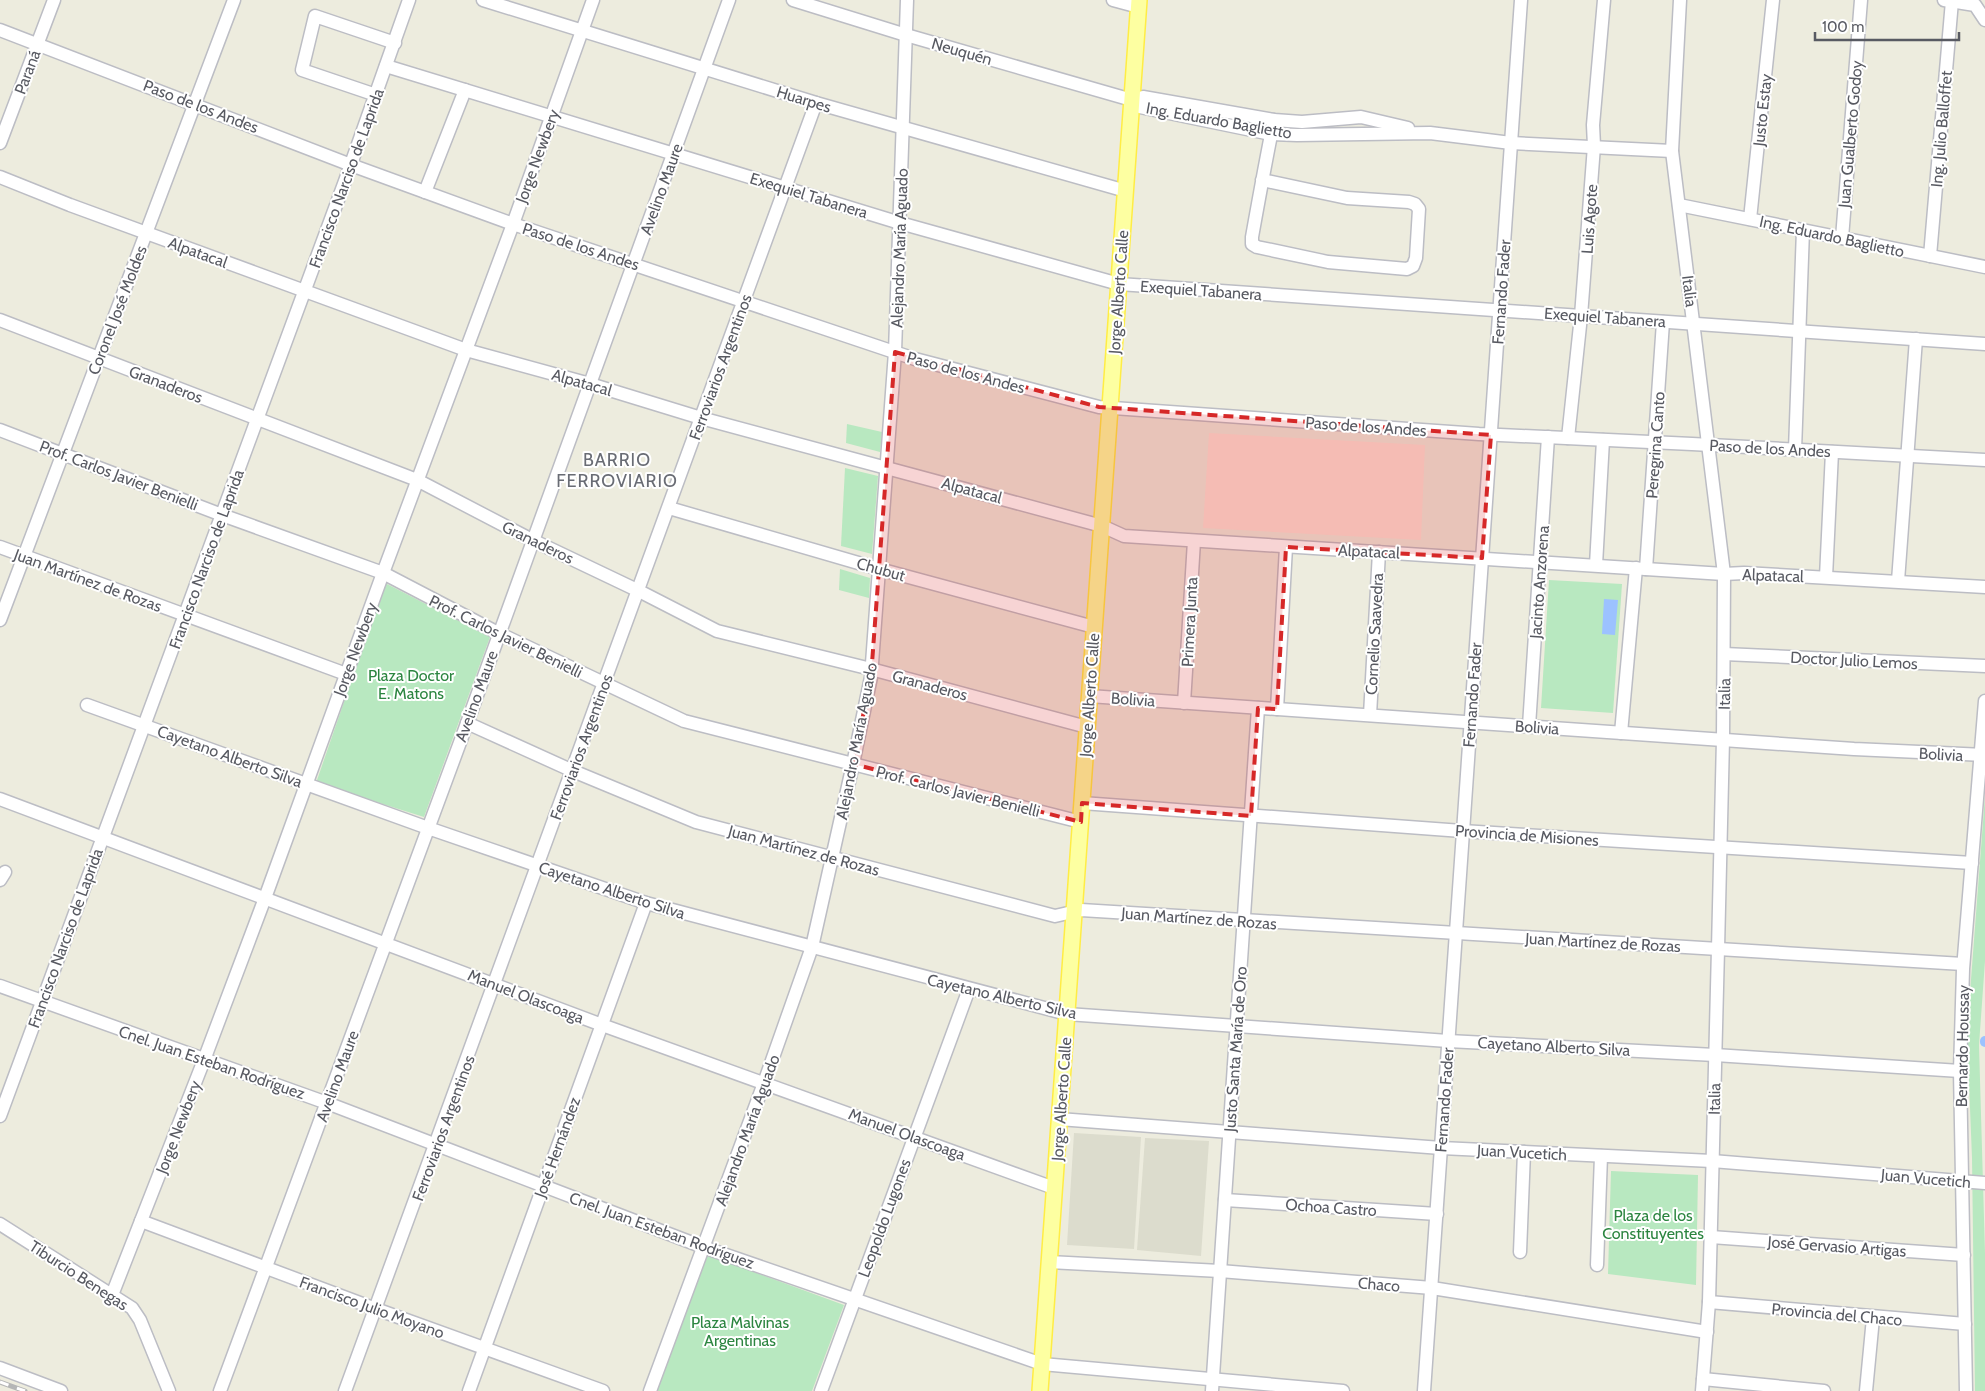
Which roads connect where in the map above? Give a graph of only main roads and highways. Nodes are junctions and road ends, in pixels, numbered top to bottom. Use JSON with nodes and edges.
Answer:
{"nodes":[{"id":1,"x":1139,"y":4,"type":"edge"},
{"id":2,"x":1040,"y":1391,"type":"edge"}],
"edges":[{"from":1,"to":2,"type":"main road","name":"Jorge Alberto Calle"}]}
